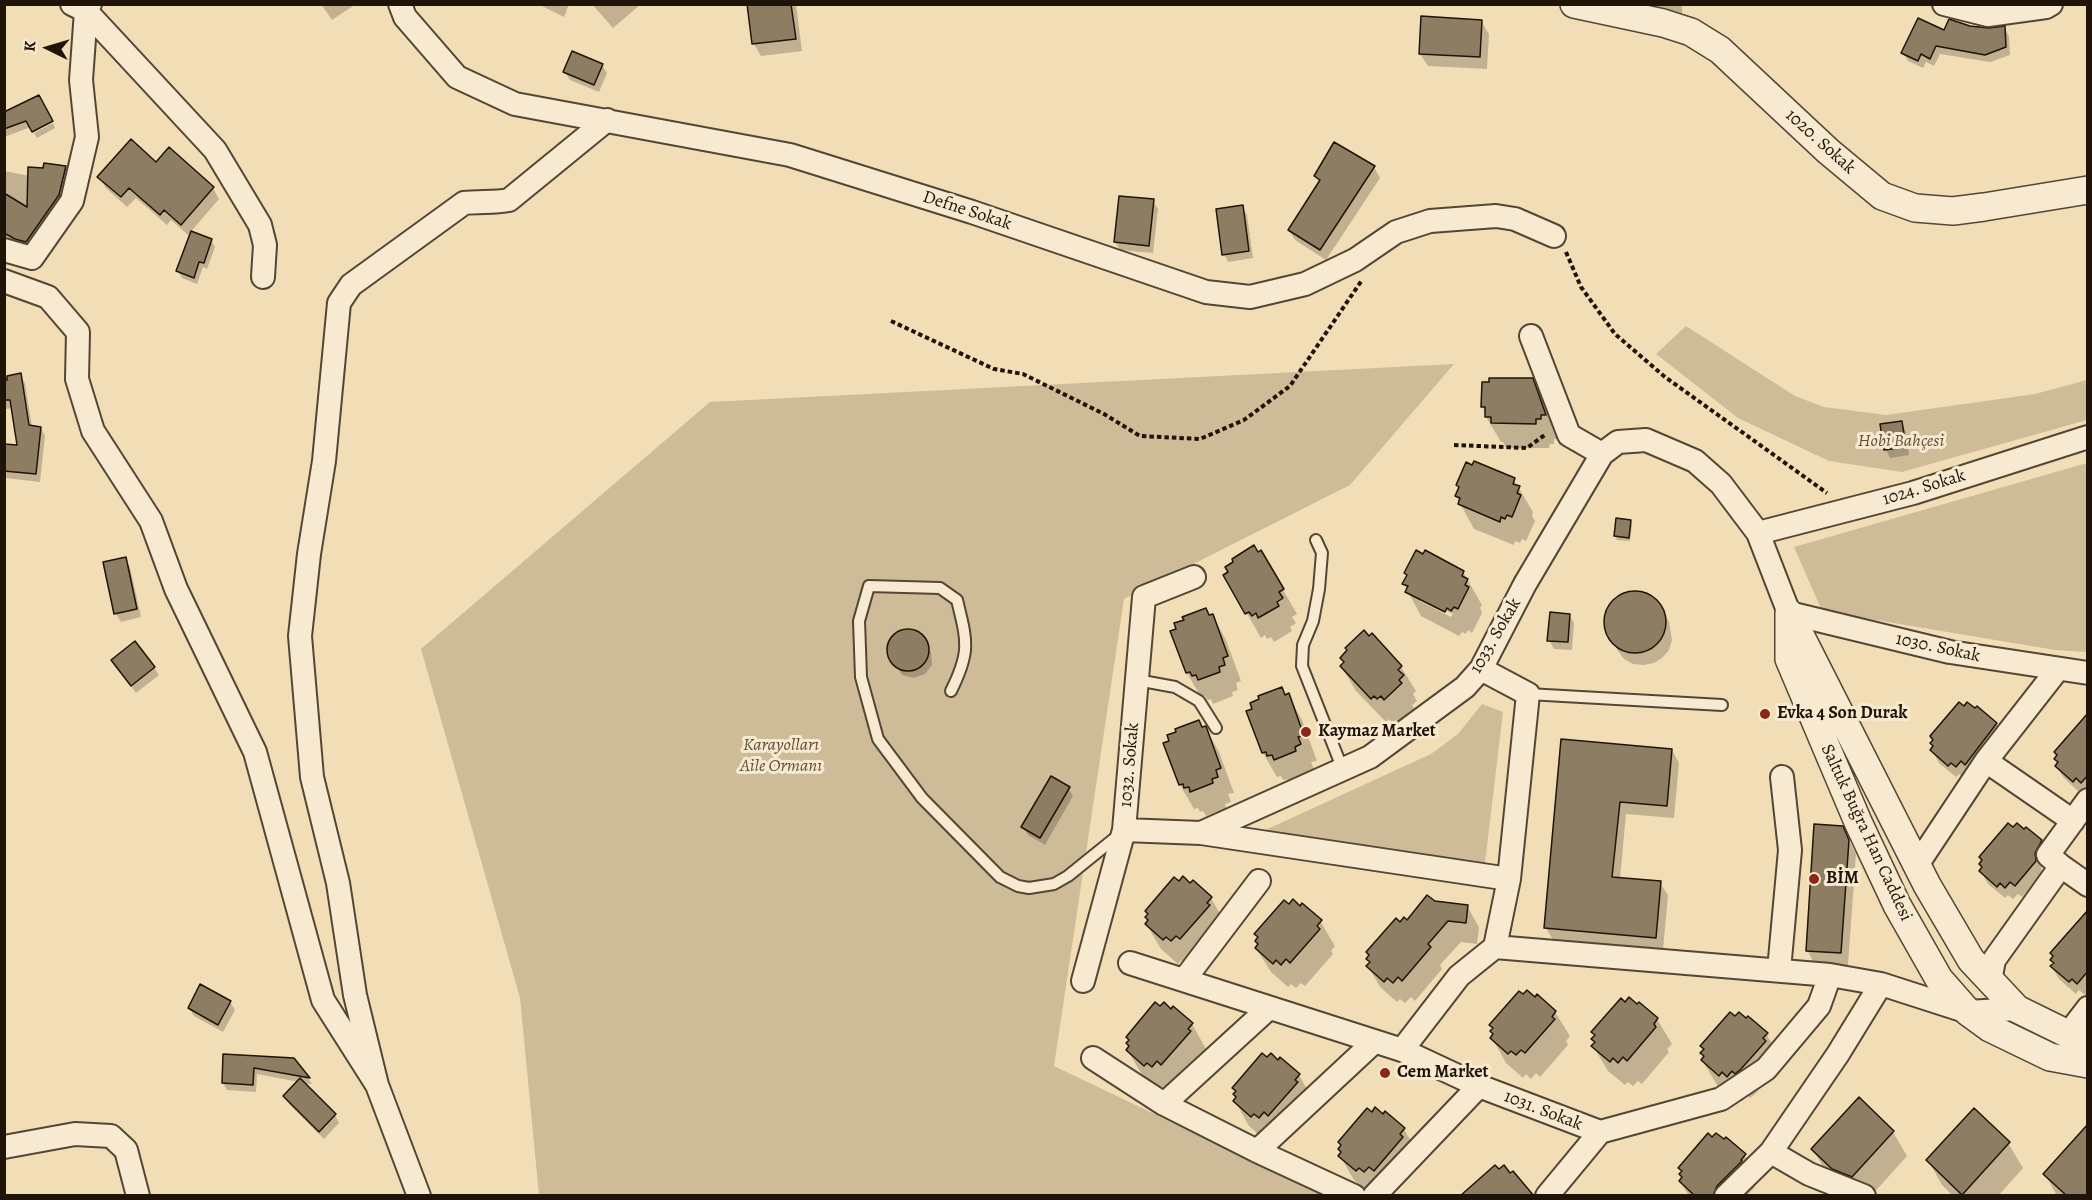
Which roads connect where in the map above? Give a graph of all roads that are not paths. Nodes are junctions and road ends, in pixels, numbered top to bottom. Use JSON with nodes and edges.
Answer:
{"nodes":[{"id":1,"x":400,"y":4,"type":"edge"},
{"id":2,"x":1574,"y":4,"type":"edge"},
{"id":3,"x":1944,"y":4,"type":"edge"},
{"id":4,"x":2051,"y":4,"type":"edge"},
{"id":5,"x":83,"y":7,"type":"edge"},
{"id":6,"x":1988,"y":10,"type":"edge"},
{"id":7,"x":607,"y":120,"type":"junction"},
{"id":8,"x":2088,"y":190,"type":"edge"},
{"id":9,"x":1554,"y":236,"type":"road end"},
{"id":10,"x":4,"y":250,"type":"edge"},
{"id":11,"x":262,"y":278,"type":"dead end"},
{"id":12,"x":4,"y":281,"type":"edge"},
{"id":13,"x":1531,"y":336,"type":"dead end"},
{"id":14,"x":2088,"y":437,"type":"edge"},
{"id":15,"x":1602,"y":454,"type":"junction"},
{"id":16,"x":1758,"y":533,"type":"junction"},
{"id":17,"x":1316,"y":540,"type":"dead end"},
{"id":18,"x":1194,"y":577,"type":"dead end"},
{"id":19,"x":1789,"y":613,"type":"junction"},
{"id":20,"x":1481,"y":669,"type":"junction"},
{"id":21,"x":2058,"y":669,"type":"junction"},
{"id":22,"x":2088,"y":673,"type":"edge"},
{"id":23,"x":1137,"y":680,"type":"junction"},
{"id":24,"x":951,"y":691,"type":"dead end"},
{"id":25,"x":1528,"y":693,"type":"junction"},
{"id":26,"x":1722,"y":705,"type":"dead end"},
{"id":27,"x":1216,"y":728,"type":"dead end"},
{"id":28,"x":1986,"y":761,"type":"junction"},
{"id":29,"x":1343,"y":770,"type":"junction"},
{"id":30,"x":1782,"y":777,"type":"dead end"},
{"id":31,"x":2088,"y":800,"type":"edge"},
{"id":32,"x":2073,"y":821,"type":"junction"},
{"id":33,"x":1124,"y":830,"type":"junction"},
{"id":34,"x":1201,"y":833,"type":"junction"},
{"id":35,"x":1917,"y":865,"type":"junction"},
{"id":36,"x":2061,"y":866,"type":"junction"},
{"id":37,"x":1509,"y":879,"type":"junction"},
{"id":38,"x":1259,"y":881,"type":"dead end"},
{"id":39,"x":2088,"y":885,"type":"edge"},
{"id":40,"x":1496,"y":947,"type":"junction"},
{"id":41,"x":1130,"y":963,"type":"dead end"},
{"id":42,"x":1779,"y":969,"type":"junction"},
{"id":43,"x":1830,"y":975,"type":"junction"},
{"id":44,"x":1083,"y":981,"type":"dead end"},
{"id":45,"x":1184,"y":981,"type":"junction"},
{"id":46,"x":1990,"y":981,"type":"junction"},
{"id":47,"x":1881,"y":984,"type":"junction"},
{"id":48,"x":1269,"y":1008,"type":"junction"},
{"id":49,"x":2088,"y":1008,"type":"edge"},
{"id":50,"x":2017,"y":1009,"type":"junction"},
{"id":51,"x":1968,"y":1012,"type":"junction"},
{"id":52,"x":2078,"y":1036,"type":"edge"},
{"id":53,"x":1374,"y":1042,"type":"junction"},
{"id":54,"x":1402,"y":1050,"type":"junction"},
{"id":55,"x":1093,"y":1058,"type":"dead end"},
{"id":56,"x":2088,"y":1064,"type":"edge"},
{"id":57,"x":377,"y":1085,"type":"junction"},
{"id":58,"x":1479,"y":1086,"type":"junction"},
{"id":59,"x":1164,"y":1104,"type":"junction"},
{"id":60,"x":1600,"y":1132,"type":"junction"},
{"id":61,"x":4,"y":1147,"type":"edge"},
{"id":62,"x":1257,"y":1151,"type":"junction"},
{"id":63,"x":1771,"y":1152,"type":"junction"},
{"id":64,"x":138,"y":1196,"type":"edge"},
{"id":65,"x":419,"y":1196,"type":"edge"},
{"id":66,"x":1354,"y":1196,"type":"edge"},
{"id":67,"x":1374,"y":1196,"type":"edge"},
{"id":68,"x":1547,"y":1196,"type":"edge"},
{"id":69,"x":1726,"y":1196,"type":"edge"},
{"id":70,"x":1864,"y":1196,"type":"edge"}],
"edges":[{"from":1,"to":7,"type":"street","name":"Defne Sokak"},
{"from":2,"to":8,"type":"street","name":"1020. Sokak"},
{"from":3,"to":6,"type":"street"},
{"from":4,"to":6,"type":"street"},
{"from":5,"to":10,"type":"street"},
{"from":5,"to":11,"type":"street"},
{"from":7,"to":9,"type":"street","name":"Defne Sokak"},
{"from":7,"to":57,"type":"street"},
{"from":12,"to":57,"type":"street"},
{"from":13,"to":15,"type":"street"},
{"from":14,"to":16,"type":"street","name":"1024. Sokak"},
{"from":15,"to":16,"type":"street"},
{"from":15,"to":20,"type":"street","name":"1033. Sokak"},
{"from":16,"to":19,"type":"street"},
{"from":17,"to":29,"type":"lane"},
{"from":18,"to":23,"type":"street","name":"1032. Sokak"},
{"from":19,"to":21,"type":"street","name":"1030. Sokak"},
{"from":19,"to":35,"type":"street","name":"Saltuk Buğra Han Caddesi"},
{"from":19,"to":51,"type":"street","name":"Saltuk Buğra Han Caddesi"},
{"from":20,"to":25,"type":"street"},
{"from":20,"to":29,"type":"street","name":"1033. Sokak"},
{"from":21,"to":22,"type":"street","name":"1030. Sokak"},
{"from":21,"to":28,"type":"street"},
{"from":23,"to":27,"type":"lane"},
{"from":23,"to":33,"type":"street","name":"1032. Sokak"},
{"from":24,"to":33,"type":"lane"},
{"from":25,"to":26,"type":"lane"},
{"from":25,"to":37,"type":"street"},
{"from":28,"to":32,"type":"street"},
{"from":28,"to":35,"type":"street"},
{"from":29,"to":34,"type":"street","name":"1033. Sokak"},
{"from":30,"to":42,"type":"street"},
{"from":31,"to":32,"type":"street"},
{"from":32,"to":36,"type":"street"},
{"from":33,"to":34,"type":"street","name":"1033. Sokak"},
{"from":33,"to":44,"type":"street","name":"1032. Sokak"},
{"from":34,"to":37,"type":"street"},
{"from":35,"to":46,"type":"street","name":"Saltuk Buğra Han Caddesi"},
{"from":36,"to":39,"type":"street"},
{"from":36,"to":46,"type":"street"},
{"from":37,"to":40,"type":"street"},
{"from":38,"to":45,"type":"street"},
{"from":40,"to":42,"type":"street"},
{"from":40,"to":54,"type":"street"},
{"from":41,"to":45,"type":"street","name":"1031. Sokak"},
{"from":42,"to":43,"type":"street"},
{"from":43,"to":47,"type":"street"},
{"from":43,"to":60,"type":"street","name":"1031. Sokak"},
{"from":45,"to":48,"type":"street","name":"1031. Sokak"},
{"from":46,"to":50,"type":"street","name":"Saltuk Buğra Han Caddesi"},
{"from":47,"to":51,"type":"street"},
{"from":47,"to":63,"type":"street"},
{"from":48,"to":53,"type":"street","name":"1031. Sokak"},
{"from":48,"to":59,"type":"street"},
{"from":49,"to":52,"type":"street"},
{"from":50,"to":51,"type":"street"},
{"from":50,"to":52,"type":"street","name":"Saltuk Buğra Han Caddesi"},
{"from":51,"to":56,"type":"street","name":"Saltuk Buğra Han Caddesi"},
{"from":53,"to":54,"type":"street","name":"1031. Sokak"},
{"from":53,"to":62,"type":"street"},
{"from":54,"to":58,"type":"street","name":"1031. Sokak"},
{"from":55,"to":59,"type":"street"},
{"from":57,"to":65,"type":"street"},
{"from":58,"to":60,"type":"street","name":"1031. Sokak"},
{"from":58,"to":67,"type":"street"},
{"from":59,"to":62,"type":"street"},
{"from":60,"to":68,"type":"street"},
{"from":61,"to":64,"type":"street"},
{"from":62,"to":66,"type":"street"},
{"from":63,"to":69,"type":"street"},
{"from":63,"to":70,"type":"street"}]}
